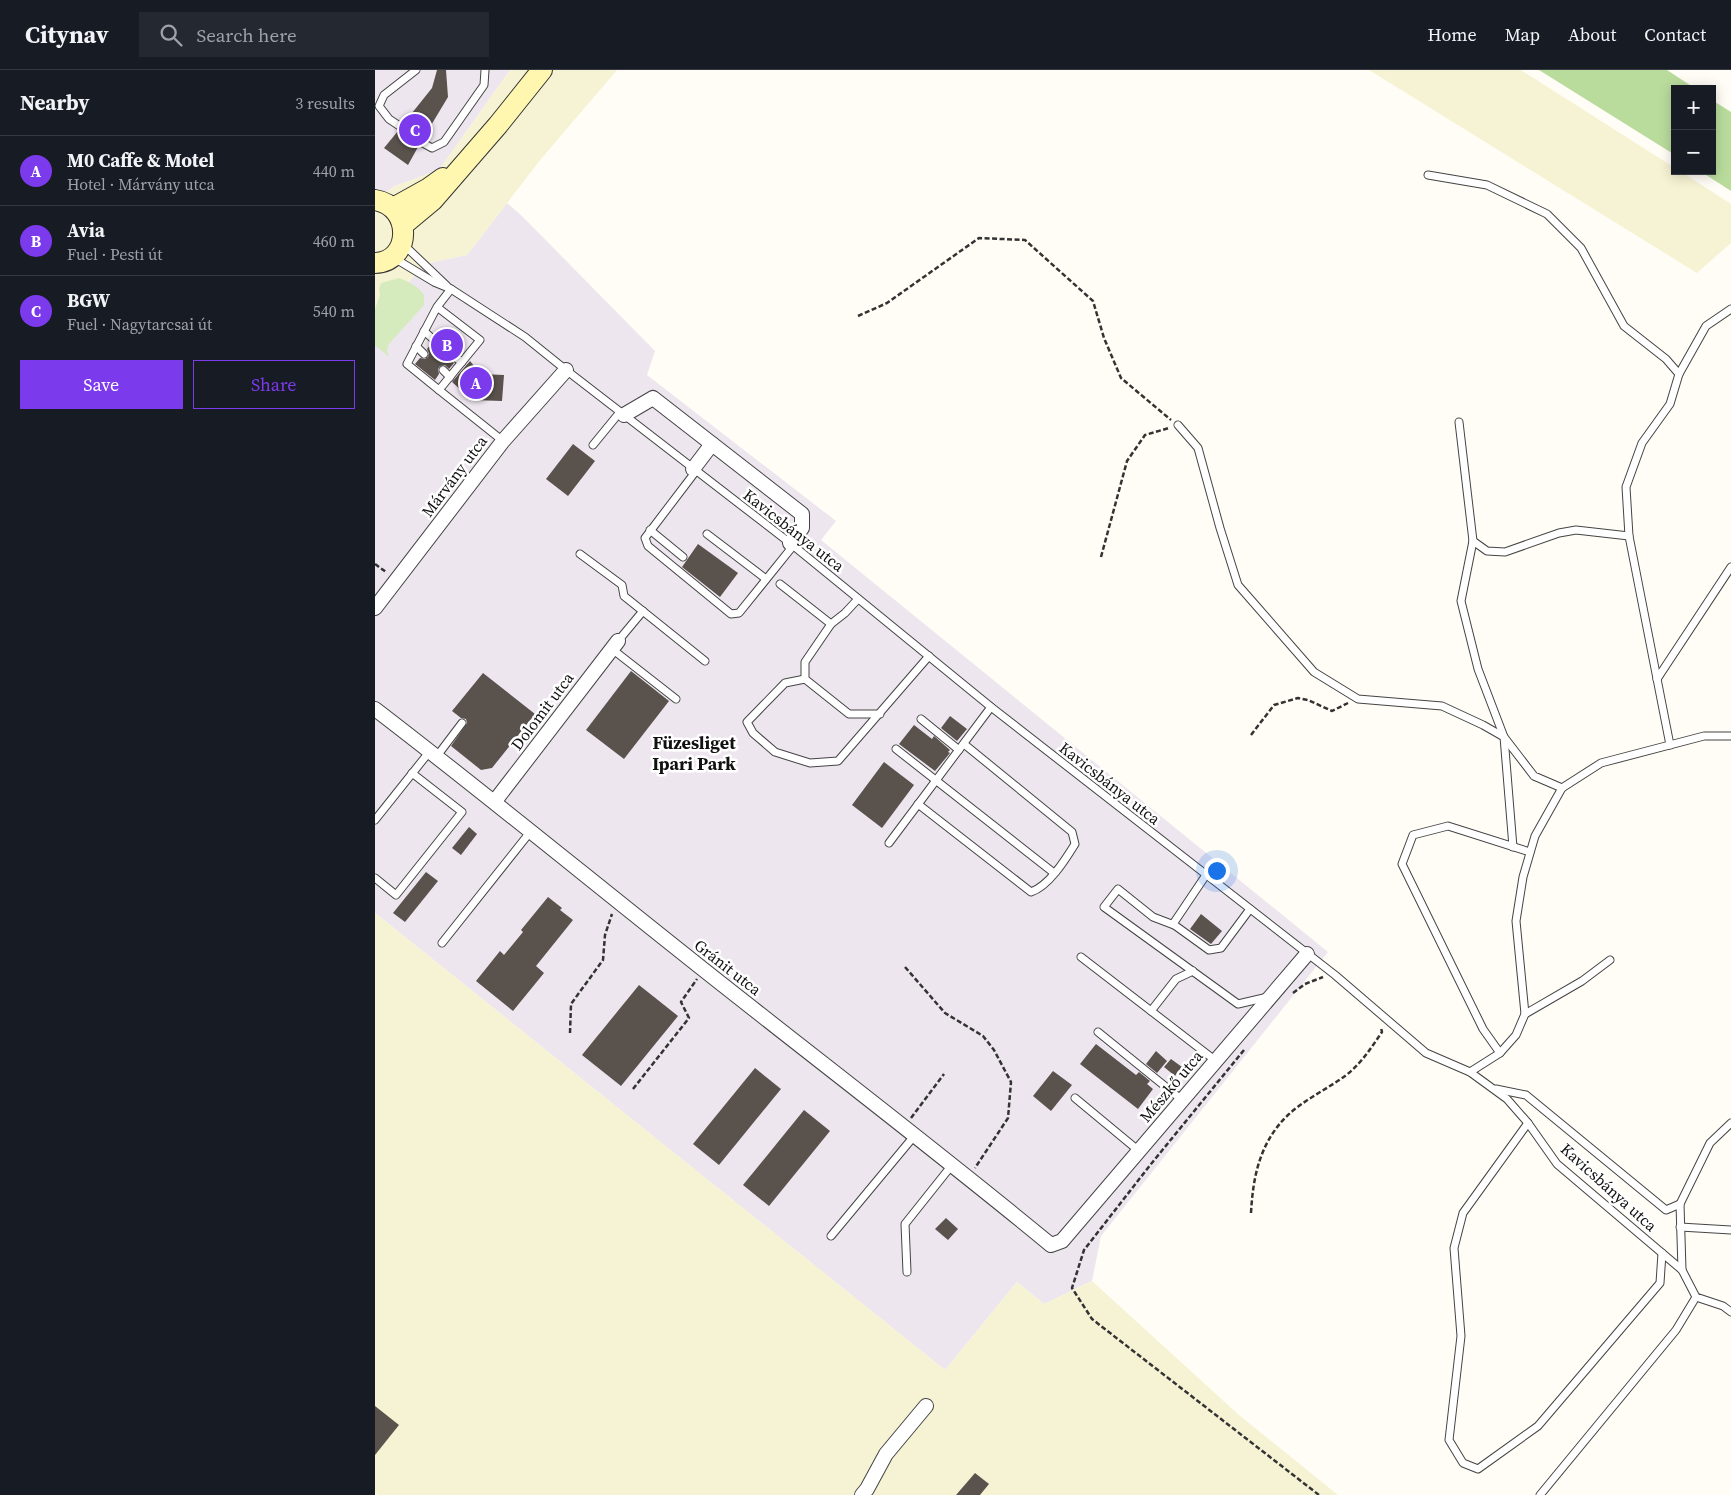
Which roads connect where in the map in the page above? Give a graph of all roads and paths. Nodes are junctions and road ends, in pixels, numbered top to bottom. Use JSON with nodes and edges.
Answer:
{"nodes":[{"id":1,"x":416,"y":70,"type":"edge"},
{"id":2,"x":485,"y":70,"type":"edge"},
{"id":3,"x":542,"y":70,"type":"edge"},
{"id":4,"x":401,"y":127,"type":"dead end"},
{"id":5,"x":421,"y":142,"type":"dead end"},
{"id":6,"x":470,"y":157,"type":"junction"},
{"id":7,"x":1428,"y":175,"type":"dead end"},
{"id":8,"x":380,"y":201,"type":"edge"},
{"id":9,"x":388,"y":254,"type":"edge"},
{"id":10,"x":451,"y":290,"type":"junction"},
{"id":11,"x":437,"y":307,"type":"junction"},
{"id":12,"x":1731,"y":309,"type":"edge"},
{"id":13,"x":858,"y":316,"type":"dead end"},
{"id":14,"x":424,"y":331,"type":"junction"},
{"id":15,"x":434,"y":340,"type":"dead end"},
{"id":16,"x":416,"y":346,"type":"junction"},
{"id":17,"x":424,"y":354,"type":"dead end"},
{"id":18,"x":453,"y":356,"type":"dead end"},
{"id":19,"x":462,"y":362,"type":"junction"},
{"id":20,"x":443,"y":370,"type":"dead end"},
{"id":21,"x":566,"y":370,"type":"junction"},
{"id":22,"x":1679,"y":374,"type":"junction"},
{"id":23,"x":450,"y":377,"type":"junction"},
{"id":24,"x":439,"y":390,"type":"junction"},
{"id":25,"x":622,"y":414,"type":"junction"},
{"id":26,"x":1459,"y":422,"type":"dead end"},
{"id":27,"x":1178,"y":425,"type":"junction"},
{"id":28,"x":503,"y":441,"type":"junction"},
{"id":29,"x":712,"y":444,"type":"junction"},
{"id":30,"x":593,"y":445,"type":"dead end"},
{"id":31,"x":695,"y":470,"type":"junction"},
{"id":32,"x":650,"y":530,"type":"junction"},
{"id":33,"x":707,"y":534,"type":"dead end"},
{"id":34,"x":1629,"y":536,"type":"junction"},
{"id":35,"x":1473,"y":541,"type":"junction"},
{"id":36,"x":791,"y":545,"type":"junction"},
{"id":37,"x":580,"y":554,"type":"dead end"},
{"id":38,"x":683,"y":557,"type":"dead end"},
{"id":39,"x":1101,"y":557,"type":"dead end"},
{"id":40,"x":1731,"y":567,"type":"edge"},
{"id":41,"x":766,"y":579,"type":"junction"},
{"id":42,"x":780,"y":584,"type":"dead end"},
{"id":43,"x":858,"y":599,"type":"junction"},
{"id":44,"x":375,"y":608,"type":"edge"},
{"id":45,"x":643,"y":611,"type":"junction"},
{"id":46,"x":831,"y":624,"type":"junction"},
{"id":47,"x":615,"y":645,"type":"junction"},
{"id":48,"x":929,"y":656,"type":"junction"},
{"id":49,"x":705,"y":661,"type":"dead end"},
{"id":50,"x":805,"y":679,"type":"junction"},
{"id":51,"x":1657,"y":679,"type":"junction"},
{"id":52,"x":1358,"y":698,"type":"junction"},
{"id":53,"x":676,"y":699,"type":"dead end"},
{"id":54,"x":991,"y":707,"type":"junction"},
{"id":55,"x":375,"y":708,"type":"edge"},
{"id":56,"x":880,"y":714,"type":"junction"},
{"id":57,"x":921,"y":719,"type":"dead end"},
{"id":58,"x":463,"y":723,"type":"dead end"},
{"id":59,"x":1251,"y":735,"type":"dead end"},
{"id":60,"x":1731,"y":736,"type":"edge"},
{"id":61,"x":1505,"y":737,"type":"junction"},
{"id":62,"x":1670,"y":745,"type":"junction"},
{"id":63,"x":962,"y":747,"type":"junction"},
{"id":64,"x":896,"y":749,"type":"dead end"},
{"id":65,"x":434,"y":753,"type":"junction"},
{"id":66,"x":413,"y":773,"type":"junction"},
{"id":67,"x":937,"y":780,"type":"junction"},
{"id":68,"x":1562,"y":788,"type":"junction"},
{"id":69,"x":495,"y":801,"type":"junction"},
{"id":70,"x":918,"y":804,"type":"junction"},
{"id":71,"x":375,"y":820,"type":"edge"},
{"id":72,"x":531,"y":831,"type":"junction"},
{"id":73,"x":889,"y":843,"type":"dead end"},
{"id":74,"x":1513,"y":847,"type":"junction"},
{"id":75,"x":1530,"y":852,"type":"junction"},
{"id":76,"x":1054,"y":873,"type":"junction"},
{"id":77,"x":1206,"y":875,"type":"junction"},
{"id":78,"x":375,"y":878,"type":"edge"},
{"id":79,"x":617,"y":901,"type":"junction"},
{"id":80,"x":1250,"y":909,"type":"junction"},
{"id":81,"x":1174,"y":925,"type":"junction"},
{"id":82,"x":442,"y":943,"type":"dead end"},
{"id":83,"x":1307,"y":954,"type":"junction"},
{"id":84,"x":1081,"y":957,"type":"dead end"},
{"id":85,"x":1610,"y":960,"type":"dead end"},
{"id":86,"x":905,"y":967,"type":"dead end"},
{"id":87,"x":704,"y":970,"type":"junction"},
{"id":88,"x":1193,"y":971,"type":"junction"},
{"id":89,"x":1335,"y":975,"type":"junction"},
{"id":90,"x":1290,"y":994,"type":"dead end"},
{"id":91,"x":1270,"y":997,"type":"junction"},
{"id":92,"x":1151,"y":1011,"type":"junction"},
{"id":93,"x":1380,"y":1014,"type":"junction"},
{"id":94,"x":1525,"y":1014,"type":"junction"},
{"id":95,"x":1098,"y":1032,"type":"dead end"},
{"id":96,"x":570,"y":1033,"type":"dead end"},
{"id":97,"x":1248,"y":1046,"type":"dead end"},
{"id":98,"x":1500,"y":1053,"type":"junction"},
{"id":99,"x":1216,"y":1060,"type":"junction"},
{"id":100,"x":1470,"y":1072,"type":"junction"},
{"id":101,"x":944,"y":1074,"type":"dead end"},
{"id":102,"x":1493,"y":1088,"type":"junction"},
{"id":103,"x":633,"y":1089,"type":"dead end"},
{"id":104,"x":1075,"y":1098,"type":"dead end"},
{"id":105,"x":1182,"y":1100,"type":"junction"},
{"id":106,"x":1528,"y":1123,"type":"junction"},
{"id":107,"x":1731,"y":1123,"type":"edge"},
{"id":108,"x":909,"y":1131,"type":"junction"},
{"id":109,"x":1139,"y":1151,"type":"junction"},
{"id":110,"x":952,"y":1165,"type":"junction"},
{"id":111,"x":969,"y":1178,"type":"junction"},
{"id":112,"x":1680,"y":1204,"type":"junction"},
{"id":113,"x":1251,"y":1213,"type":"dead end"},
{"id":114,"x":1680,"y":1227,"type":"junction"},
{"id":115,"x":1731,"y":1230,"type":"edge"},
{"id":116,"x":831,"y":1236,"type":"dead end"},
{"id":117,"x":1062,"y":1242,"type":"joint"},
{"id":118,"x":1662,"y":1253,"type":"junction"},
{"id":119,"x":1682,"y":1270,"type":"junction"},
{"id":120,"x":907,"y":1272,"type":"dead end"},
{"id":121,"x":1696,"y":1297,"type":"junction"},
{"id":122,"x":1731,"y":1312,"type":"edge"},
{"id":123,"x":927,"y":1406,"type":"dead end"},
{"id":124,"x":862,"y":1495,"type":"edge"},
{"id":125,"x":1319,"y":1495,"type":"edge"},
{"id":126,"x":1540,"y":1495,"type":"edge"}],
"edges":[{"from":1,"to":4,"type":"lane"},
{"from":2,"to":5,"type":"lane"},
{"from":3,"to":6,"type":"main road"},
{"from":6,"to":8,"type":"main road"},
{"from":6,"to":9,"type":"main road"},
{"from":7,"to":22,"type":"lane"},
{"from":8,"to":9,"type":"main road"},
{"from":9,"to":10,"type":"lane","name":"Kavicsbánya utca"},
{"from":9,"to":10,"type":"lane","name":"Kavicsbánya utca"},
{"from":10,"to":11,"type":"lane"},
{"from":10,"to":21,"type":"lane","name":"Kavicsbánya utca"},
{"from":11,"to":14,"type":"lane"},
{"from":11,"to":19,"type":"lane"},
{"from":12,"to":22,"type":"lane"},
{"from":13,"to":27,"type":"path"},
{"from":14,"to":15,"type":"lane"},
{"from":14,"to":16,"type":"lane"},
{"from":16,"to":17,"type":"lane"},
{"from":16,"to":24,"type":"lane"},
{"from":18,"to":19,"type":"lane"},
{"from":19,"to":23,"type":"lane"},
{"from":20,"to":23,"type":"lane"},
{"from":21,"to":25,"type":"lane","name":"Kavicsbánya utca"},
{"from":21,"to":28,"type":"street","name":"Márvány utca"},
{"from":22,"to":34,"type":"lane"},
{"from":23,"to":24,"type":"lane"},
{"from":24,"to":28,"type":"lane"},
{"from":25,"to":29,"type":"street"},
{"from":25,"to":30,"type":"lane"},
{"from":25,"to":31,"type":"lane","name":"Kavicsbánya utca"},
{"from":26,"to":35,"type":"lane"},
{"from":27,"to":39,"type":"path"},
{"from":27,"to":52,"type":"lane"},
{"from":28,"to":44,"type":"street","name":"Márvány utca"},
{"from":29,"to":31,"type":"street"},
{"from":29,"to":36,"type":"street"},
{"from":31,"to":32,"type":"lane"},
{"from":31,"to":36,"type":"lane","name":"Kavicsbánya utca"},
{"from":32,"to":38,"type":"lane"},
{"from":32,"to":41,"type":"lane"},
{"from":33,"to":41,"type":"lane"},
{"from":34,"to":35,"type":"lane"},
{"from":34,"to":51,"type":"lane"},
{"from":35,"to":61,"type":"lane"},
{"from":36,"to":41,"type":"lane"},
{"from":36,"to":43,"type":"lane","name":"Kavicsbánya utca"},
{"from":37,"to":45,"type":"lane"},
{"from":40,"to":51,"type":"lane"},
{"from":42,"to":46,"type":"lane"},
{"from":43,"to":46,"type":"lane"},
{"from":43,"to":48,"type":"lane","name":"Kavicsbánya utca"},
{"from":45,"to":47,"type":"lane"},
{"from":45,"to":49,"type":"lane"},
{"from":46,"to":50,"type":"lane"},
{"from":47,"to":53,"type":"lane"},
{"from":47,"to":69,"type":"street","name":"Dolomit utca"},
{"from":48,"to":54,"type":"lane","name":"Kavicsbánya utca"},
{"from":48,"to":56,"type":"lane"},
{"from":50,"to":56,"type":"lane"},
{"from":50,"to":56,"type":"lane"},
{"from":51,"to":62,"type":"lane"},
{"from":52,"to":59,"type":"path"},
{"from":52,"to":61,"type":"lane"},
{"from":54,"to":63,"type":"lane"},
{"from":54,"to":77,"type":"lane","name":"Kavicsbánya utca"},
{"from":55,"to":65,"type":"street","name":"Gránit utca"},
{"from":57,"to":63,"type":"lane"},
{"from":58,"to":65,"type":"lane"},
{"from":60,"to":62,"type":"lane"},
{"from":61,"to":68,"type":"lane"},
{"from":61,"to":74,"type":"lane"},
{"from":62,"to":68,"type":"lane"},
{"from":63,"to":67,"type":"lane"},
{"from":63,"to":76,"type":"lane"},
{"from":64,"to":67,"type":"lane"},
{"from":65,"to":66,"type":"lane"},
{"from":65,"to":69,"type":"street","name":"Gránit utca"},
{"from":66,"to":71,"type":"lane"},
{"from":66,"to":78,"type":"lane"},
{"from":67,"to":70,"type":"lane"},
{"from":67,"to":76,"type":"lane"},
{"from":68,"to":75,"type":"lane"},
{"from":69,"to":72,"type":"street","name":"Gránit utca"},
{"from":70,"to":73,"type":"lane"},
{"from":70,"to":76,"type":"lane"},
{"from":72,"to":79,"type":"street","name":"Gránit utca"},
{"from":72,"to":82,"type":"lane"},
{"from":74,"to":75,"type":"lane"},
{"from":74,"to":98,"type":"lane"},
{"from":75,"to":94,"type":"lane"},
{"from":77,"to":80,"type":"lane","name":"Kavicsbánya utca"},
{"from":77,"to":81,"type":"lane"},
{"from":79,"to":87,"type":"street","name":"Gránit utca"},
{"from":79,"to":96,"type":"path"},
{"from":80,"to":81,"type":"lane"},
{"from":80,"to":83,"type":"lane","name":"Kavicsbánya utca"},
{"from":81,"to":88,"type":"lane"},
{"from":83,"to":89,"type":"lane","name":"Kavicsbánya utca"},
{"from":83,"to":91,"type":"street","name":"Mészkő utca"},
{"from":84,"to":92,"type":"lane"},
{"from":85,"to":94,"type":"lane"},
{"from":86,"to":111,"type":"path"},
{"from":87,"to":103,"type":"path"},
{"from":87,"to":108,"type":"street","name":"Gránit utca"},
{"from":88,"to":91,"type":"lane"},
{"from":88,"to":92,"type":"lane"},
{"from":89,"to":90,"type":"path"},
{"from":89,"to":93,"type":"lane","name":"Kavicsbánya utca"},
{"from":91,"to":99,"type":"street","name":"Mészkő utca"},
{"from":92,"to":99,"type":"lane"},
{"from":93,"to":100,"type":"lane","name":"Kavicsbánya utca"},
{"from":93,"to":113,"type":"path"},
{"from":94,"to":98,"type":"lane"},
{"from":95,"to":105,"type":"lane"},
{"from":97,"to":125,"type":"path"},
{"from":98,"to":100,"type":"lane"},
{"from":99,"to":105,"type":"street","name":"Mészkő utca"},
{"from":100,"to":102,"type":"lane","name":"Kavicsbánya utca"},
{"from":101,"to":108,"type":"path"},
{"from":102,"to":106,"type":"lane","name":"Kavicsbánya utca"},
{"from":102,"to":112,"type":"lane"},
{"from":104,"to":109,"type":"lane"},
{"from":105,"to":109,"type":"street","name":"Mészkő utca"},
{"from":106,"to":118,"type":"lane","name":"Kavicsbánya utca"},
{"from":106,"to":118,"type":"lane"},
{"from":107,"to":112,"type":"lane"},
{"from":108,"to":110,"type":"street","name":"Gránit utca"},
{"from":108,"to":116,"type":"lane"},
{"from":109,"to":117,"type":"street","name":"Mészkő utca"},
{"from":110,"to":111,"type":"street","name":"Gránit utca"},
{"from":110,"to":120,"type":"lane"},
{"from":111,"to":117,"type":"street","name":"Gránit utca"},
{"from":112,"to":114,"type":"lane"},
{"from":114,"to":115,"type":"lane"},
{"from":114,"to":119,"type":"lane"},
{"from":118,"to":119,"type":"lane","name":"Kavicsbánya utca"},
{"from":119,"to":121,"type":"lane","name":"Kavicsbánya utca"},
{"from":121,"to":122,"type":"lane"},
{"from":121,"to":126,"type":"lane"},
{"from":123,"to":124,"type":"street"}]}
